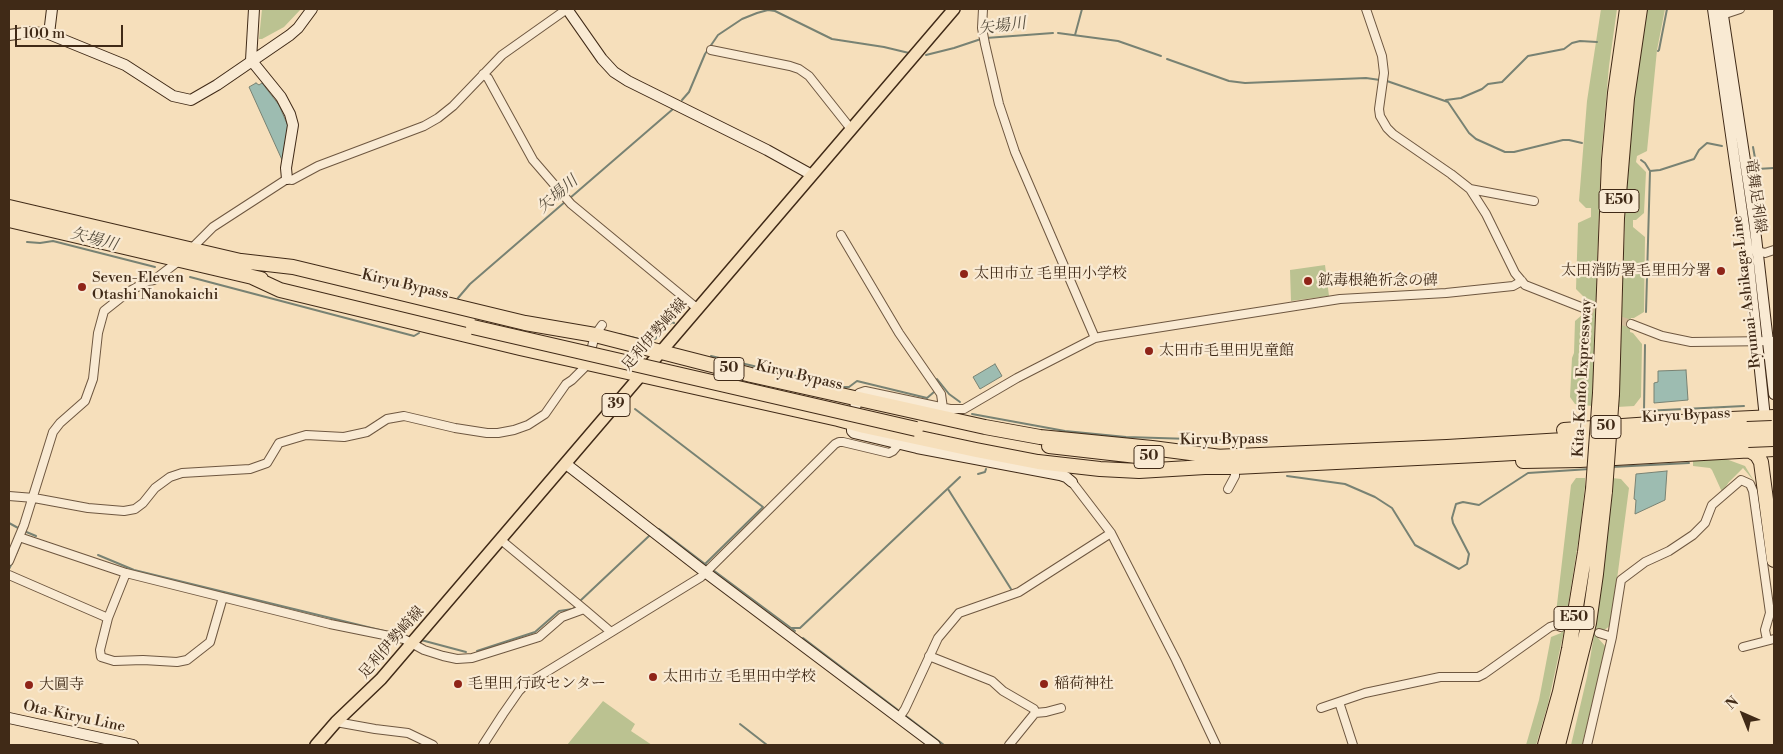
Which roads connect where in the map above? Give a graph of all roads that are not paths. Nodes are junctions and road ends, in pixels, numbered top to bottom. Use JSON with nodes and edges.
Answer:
{"nodes":[{"id":1,"x":52,"y":9,"type":"edge"},
{"id":2,"x":254,"y":9,"type":"edge"},
{"id":3,"x":312,"y":9,"type":"edge"},
{"id":4,"x":567,"y":9,"type":"edge"},
{"id":5,"x":954,"y":9,"type":"edge"},
{"id":6,"x":983,"y":9,"type":"edge"},
{"id":7,"x":1366,"y":9,"type":"edge"},
{"id":8,"x":1627,"y":9,"type":"edge"},
{"id":9,"x":1640,"y":9,"type":"edge"},
{"id":10,"x":1713,"y":9,"type":"edge"},
{"id":11,"x":1740,"y":9,"type":"edge"},
{"id":12,"x":1725,"y":11,"type":"edge"},
{"id":13,"x":49,"y":34,"type":"junction"},
{"id":14,"x":9,"y":36,"type":"edge"},
{"id":15,"x":711,"y":50,"type":"dead end"},
{"id":16,"x":251,"y":60,"type":"junction"},
{"id":17,"x":483,"y":74,"type":"junction"},
{"id":18,"x":851,"y":129,"type":"junction"},
{"id":19,"x":812,"y":175,"type":"junction"},
{"id":20,"x":287,"y":179,"type":"junction"},
{"id":21,"x":1470,"y":189,"type":"junction"},
{"id":22,"x":1534,"y":201,"type":"dead end"},
{"id":23,"x":9,"y":208,"type":"edge"},
{"id":24,"x":9,"y":220,"type":"edge"},
{"id":25,"x":841,"y":236,"type":"dead end"},
{"id":26,"x":1747,"y":247,"type":"junction"},
{"id":27,"x":190,"y":250,"type":"junction"},
{"id":28,"x":1774,"y":250,"type":"edge"},
{"id":29,"x":1758,"y":252,"type":"junction"},
{"id":30,"x":179,"y":260,"type":"junction"},
{"id":31,"x":242,"y":261,"type":"junction"},
{"id":32,"x":252,"y":277,"type":"junction"},
{"id":33,"x":1522,"y":282,"type":"junction"},
{"id":34,"x":698,"y":309,"type":"junction"},
{"id":35,"x":1586,"y":309,"type":"tunnel mouth"},
{"id":36,"x":474,"y":323,"type":"junction"},
{"id":37,"x":1631,"y":324,"type":"tunnel mouth"},
{"id":38,"x":599,"y":330,"type":"junction"},
{"id":39,"x":1095,"y":338,"type":"junction"},
{"id":40,"x":1771,"y":341,"type":"edge"},
{"id":41,"x":1757,"y":342,"type":"junction"},
{"id":42,"x":661,"y":352,"type":"junction"},
{"id":43,"x":588,"y":362,"type":"junction"},
{"id":44,"x":641,"y":374,"type":"junction"},
{"id":45,"x":1606,"y":394,"type":"junction"},
{"id":46,"x":1774,"y":394,"type":"edge"},
{"id":47,"x":857,"y":398,"type":"junction"},
{"id":48,"x":943,"y":408,"type":"junction"},
{"id":49,"x":1771,"y":421,"type":"edge"},
{"id":50,"x":852,"y":423,"type":"junction"},
{"id":51,"x":917,"y":425,"type":"junction"},
{"id":52,"x":1748,"y":440,"type":"junction"},
{"id":53,"x":899,"y":444,"type":"junction"},
{"id":54,"x":1772,"y":446,"type":"edge"},
{"id":55,"x":1446,"y":452,"type":"junction"},
{"id":56,"x":1221,"y":457,"type":"junction"},
{"id":57,"x":566,"y":464,"type":"junction"},
{"id":58,"x":1205,"y":467,"type":"junction"},
{"id":59,"x":1235,"y":467,"type":"junction"},
{"id":60,"x":1072,"y":482,"type":"joint"},
{"id":61,"x":1228,"y":489,"type":"dead end"},
{"id":62,"x":1599,"y":490,"type":"junction"},
{"id":63,"x":9,"y":496,"type":"edge"},
{"id":64,"x":34,"y":498,"type":"junction"},
{"id":65,"x":1774,"y":499,"type":"edge"},
{"id":66,"x":1111,"y":533,"type":"junction"},
{"id":67,"x":20,"y":536,"type":"junction"},
{"id":68,"x":501,"y":540,"type":"junction"},
{"id":69,"x":1774,"y":560,"type":"edge"},
{"id":70,"x":9,"y":561,"type":"edge"},
{"id":71,"x":708,"y":569,"type":"junction"},
{"id":72,"x":126,"y":574,"type":"junction"},
{"id":73,"x":9,"y":575,"type":"edge"},
{"id":74,"x":223,"y":597,"type":"junction"},
{"id":75,"x":579,"y":605,"type":"junction"},
{"id":76,"x":108,"y":618,"type":"junction"},
{"id":77,"x":1561,"y":627,"type":"dead end"},
{"id":78,"x":611,"y":632,"type":"junction"},
{"id":79,"x":1599,"y":633,"type":"dead end"},
{"id":80,"x":1612,"y":637,"type":"junction"},
{"id":81,"x":1771,"y":640,"type":"edge"},
{"id":82,"x":411,"y":643,"type":"junction"},
{"id":83,"x":1584,"y":646,"type":"junction"},
{"id":84,"x":1743,"y":647,"type":"dead end"},
{"id":85,"x":929,"y":656,"type":"junction"},
{"id":86,"x":1339,"y":702,"type":"junction"},
{"id":87,"x":1061,"y":708,"type":"dead end"},
{"id":88,"x":1320,"y":708,"type":"dead end"},
{"id":89,"x":1035,"y":713,"type":"junction"},
{"id":90,"x":9,"y":718,"type":"edge"},
{"id":91,"x":899,"y":718,"type":"junction"},
{"id":92,"x":336,"y":722,"type":"junction"},
{"id":93,"x":133,"y":745,"type":"edge"},
{"id":94,"x":316,"y":745,"type":"edge"},
{"id":95,"x":433,"y":745,"type":"edge"},
{"id":96,"x":483,"y":745,"type":"edge"},
{"id":97,"x":935,"y":745,"type":"edge"},
{"id":98,"x":1009,"y":745,"type":"edge"},
{"id":99,"x":1216,"y":745,"type":"edge"},
{"id":100,"x":1353,"y":745,"type":"edge"},
{"id":101,"x":1545,"y":745,"type":"edge"},
{"id":102,"x":1558,"y":745,"type":"edge"},
{"id":103,"x":1566,"y":745,"type":"edge"},
{"id":104,"x":1587,"y":745,"type":"edge"}],
"edges":[{"from":1,"to":13,"type":"street"},
{"from":2,"to":16,"type":"street"},
{"from":3,"to":16,"type":"street"},
{"from":4,"to":17,"type":"street"},
{"from":4,"to":19,"type":"street"},
{"from":5,"to":18,"type":"main road","name":"足利伊勢崎線","number":"39"},
{"from":6,"to":39,"type":"street"},
{"from":7,"to":21,"type":"street"},
{"from":8,"to":45,"type":"highway","name":"Kita-Kanto Expressway","number":"E50"},
{"from":9,"to":45,"type":"highway","name":"Kita-Kanto Expressway","number":"E50"},
{"from":10,"to":26,"type":"street","name":"竜舞足利線"},
{"from":11,"to":12,"type":"street"},
{"from":12,"to":29,"type":"street","name":"Ryumai-Ashikaga Line"},
{"from":13,"to":14,"type":"street"},
{"from":13,"to":16,"type":"street"},
{"from":15,"to":18,"type":"street"},
{"from":16,"to":20,"type":"street"},
{"from":17,"to":20,"type":"street"},
{"from":17,"to":34,"type":"street"},
{"from":18,"to":19,"type":"main road","name":"足利伊勢崎線","number":"39"},
{"from":19,"to":34,"type":"main road","name":"足利伊勢崎線","number":"39"},
{"from":20,"to":27,"type":"street"},
{"from":21,"to":22,"type":"street"},
{"from":21,"to":33,"type":"street"},
{"from":23,"to":27,"type":"highway","name":"Kiryu Bypass","number":"50"},
{"from":24,"to":30,"type":"highway","name":"Kiryu Bypass","number":"50"},
{"from":25,"to":48,"type":"street"},
{"from":26,"to":29,"type":"street"},
{"from":26,"to":41,"type":"street","name":"竜舞足利線"},
{"from":27,"to":30,"type":"street"},
{"from":27,"to":31,"type":"highway","name":"Kiryu Bypass","number":"50"},
{"from":28,"to":29,"type":"street"},
{"from":29,"to":40,"type":"street","name":"Ryumai-Ashikaga Line"},
{"from":30,"to":32,"type":"highway","name":"Kiryu Bypass","number":"50"},
{"from":30,"to":64,"type":"street"},
{"from":31,"to":36,"type":"highway","name":"Kiryu Bypass","number":"50"},
{"from":31,"to":38,"type":"highway","number":"50"},
{"from":32,"to":36,"type":"highway","name":"Kiryu Bypass","number":"50"},
{"from":32,"to":43,"type":"highway","number":"50"},
{"from":33,"to":35,"type":"street"},
{"from":33,"to":39,"type":"street"},
{"from":34,"to":42,"type":"main road","name":"足利伊勢崎線","number":"39"},
{"from":36,"to":51,"type":"highway","name":"Kiryu Bypass","number":"50"},
{"from":37,"to":41,"type":"street"},
{"from":38,"to":42,"type":"highway","number":"50"},
{"from":38,"to":43,"type":"street"},
{"from":39,"to":48,"type":"street"},
{"from":40,"to":41,"type":"street"},
{"from":40,"to":46,"type":"street","name":"Ryumai-Ashikaga Line"},
{"from":41,"to":49,"type":"street","name":"竜舞足利線"},
{"from":42,"to":44,"type":"main road","name":"足利伊勢崎線","number":"39"},
{"from":42,"to":47,"type":"highway","number":"50"},
{"from":43,"to":44,"type":"highway","number":"50"},
{"from":43,"to":64,"type":"street"},
{"from":44,"to":50,"type":"highway","number":"50"},
{"from":44,"to":57,"type":"main road","name":"足利伊勢崎線","number":"39"},
{"from":45,"to":62,"type":"highway","name":"Kita-Kanto Expressway","number":"E50","bridge":true},
{"from":47,"to":48,"type":"street"},
{"from":47,"to":50,"type":"street"},
{"from":47,"to":56,"type":"highway","number":"50"},
{"from":49,"to":52,"type":"highway","number":"50","bridge":true},
{"from":49,"to":54,"type":"highway"},
{"from":49,"to":55,"type":"highway","number":"50"},
{"from":50,"to":53,"type":"street"},
{"from":50,"to":58,"type":"highway","number":"50"},
{"from":51,"to":56,"type":"highway","name":"Kiryu Bypass","number":"50"},
{"from":51,"to":58,"type":"highway","name":"Kiryu Bypass","number":"50"},
{"from":52,"to":54,"type":"highway","number":"50","bridge":true},
{"from":52,"to":55,"type":"highway","name":"Kiryu Bypass","number":"50"},
{"from":52,"to":55,"type":"highway","number":"50"},
{"from":52,"to":69,"type":"highway"},
{"from":53,"to":60,"type":"street"},
{"from":53,"to":71,"type":"street"},
{"from":54,"to":65,"type":"highway"},
{"from":55,"to":56,"type":"highway","name":"Kiryu Bypass","number":"50"},
{"from":55,"to":59,"type":"highway","name":"Kiryu Bypass","number":"50"},
{"from":57,"to":68,"type":"main road","name":"足利伊勢崎線","number":"39"},
{"from":57,"to":71,"type":"street"},
{"from":58,"to":59,"type":"highway","name":"Kiryu Bypass","number":"50"},
{"from":59,"to":61,"type":"street"},
{"from":60,"to":66,"type":"street"},
{"from":62,"to":83,"type":"highway","name":"Kita-Kanto Expressway","number":"E50"},
{"from":62,"to":101,"type":"highway","name":"Kita-Kanto Expressway","number":"E50"},
{"from":63,"to":64,"type":"street"},
{"from":64,"to":67,"type":"street"},
{"from":66,"to":85,"type":"street"},
{"from":66,"to":99,"type":"street"},
{"from":67,"to":70,"type":"street"},
{"from":67,"to":72,"type":"street"},
{"from":68,"to":75,"type":"street"},
{"from":68,"to":82,"type":"main road","name":"足利伊勢崎線","number":"39"},
{"from":71,"to":78,"type":"street"},
{"from":71,"to":91,"type":"street"},
{"from":72,"to":74,"type":"street"},
{"from":72,"to":76,"type":"street"},
{"from":73,"to":76,"type":"street"},
{"from":74,"to":76,"type":"street"},
{"from":74,"to":82,"type":"street"},
{"from":75,"to":78,"type":"street"},
{"from":75,"to":82,"type":"street"},
{"from":77,"to":86,"type":"street"},
{"from":78,"to":96,"type":"street"},
{"from":79,"to":80,"type":"street"},
{"from":80,"to":81,"type":"street"},
{"from":80,"to":104,"type":"street"},
{"from":81,"to":84,"type":"street"},
{"from":82,"to":92,"type":"main road","name":"足利伊勢崎線","number":"39"},
{"from":83,"to":102,"type":"highway","name":"Kita-Kanto Expressway","number":"E50"},
{"from":83,"to":103,"type":"highway"},
{"from":85,"to":89,"type":"street"},
{"from":85,"to":91,"type":"street"},
{"from":86,"to":88,"type":"street"},
{"from":86,"to":100,"type":"street"},
{"from":87,"to":89,"type":"street"},
{"from":89,"to":98,"type":"street"},
{"from":90,"to":93,"type":"street","name":"Ota-Kiryu Line"},
{"from":91,"to":97,"type":"street"},
{"from":92,"to":94,"type":"main road","name":"足利伊勢崎線","number":"39"},
{"from":92,"to":95,"type":"street"}]}
